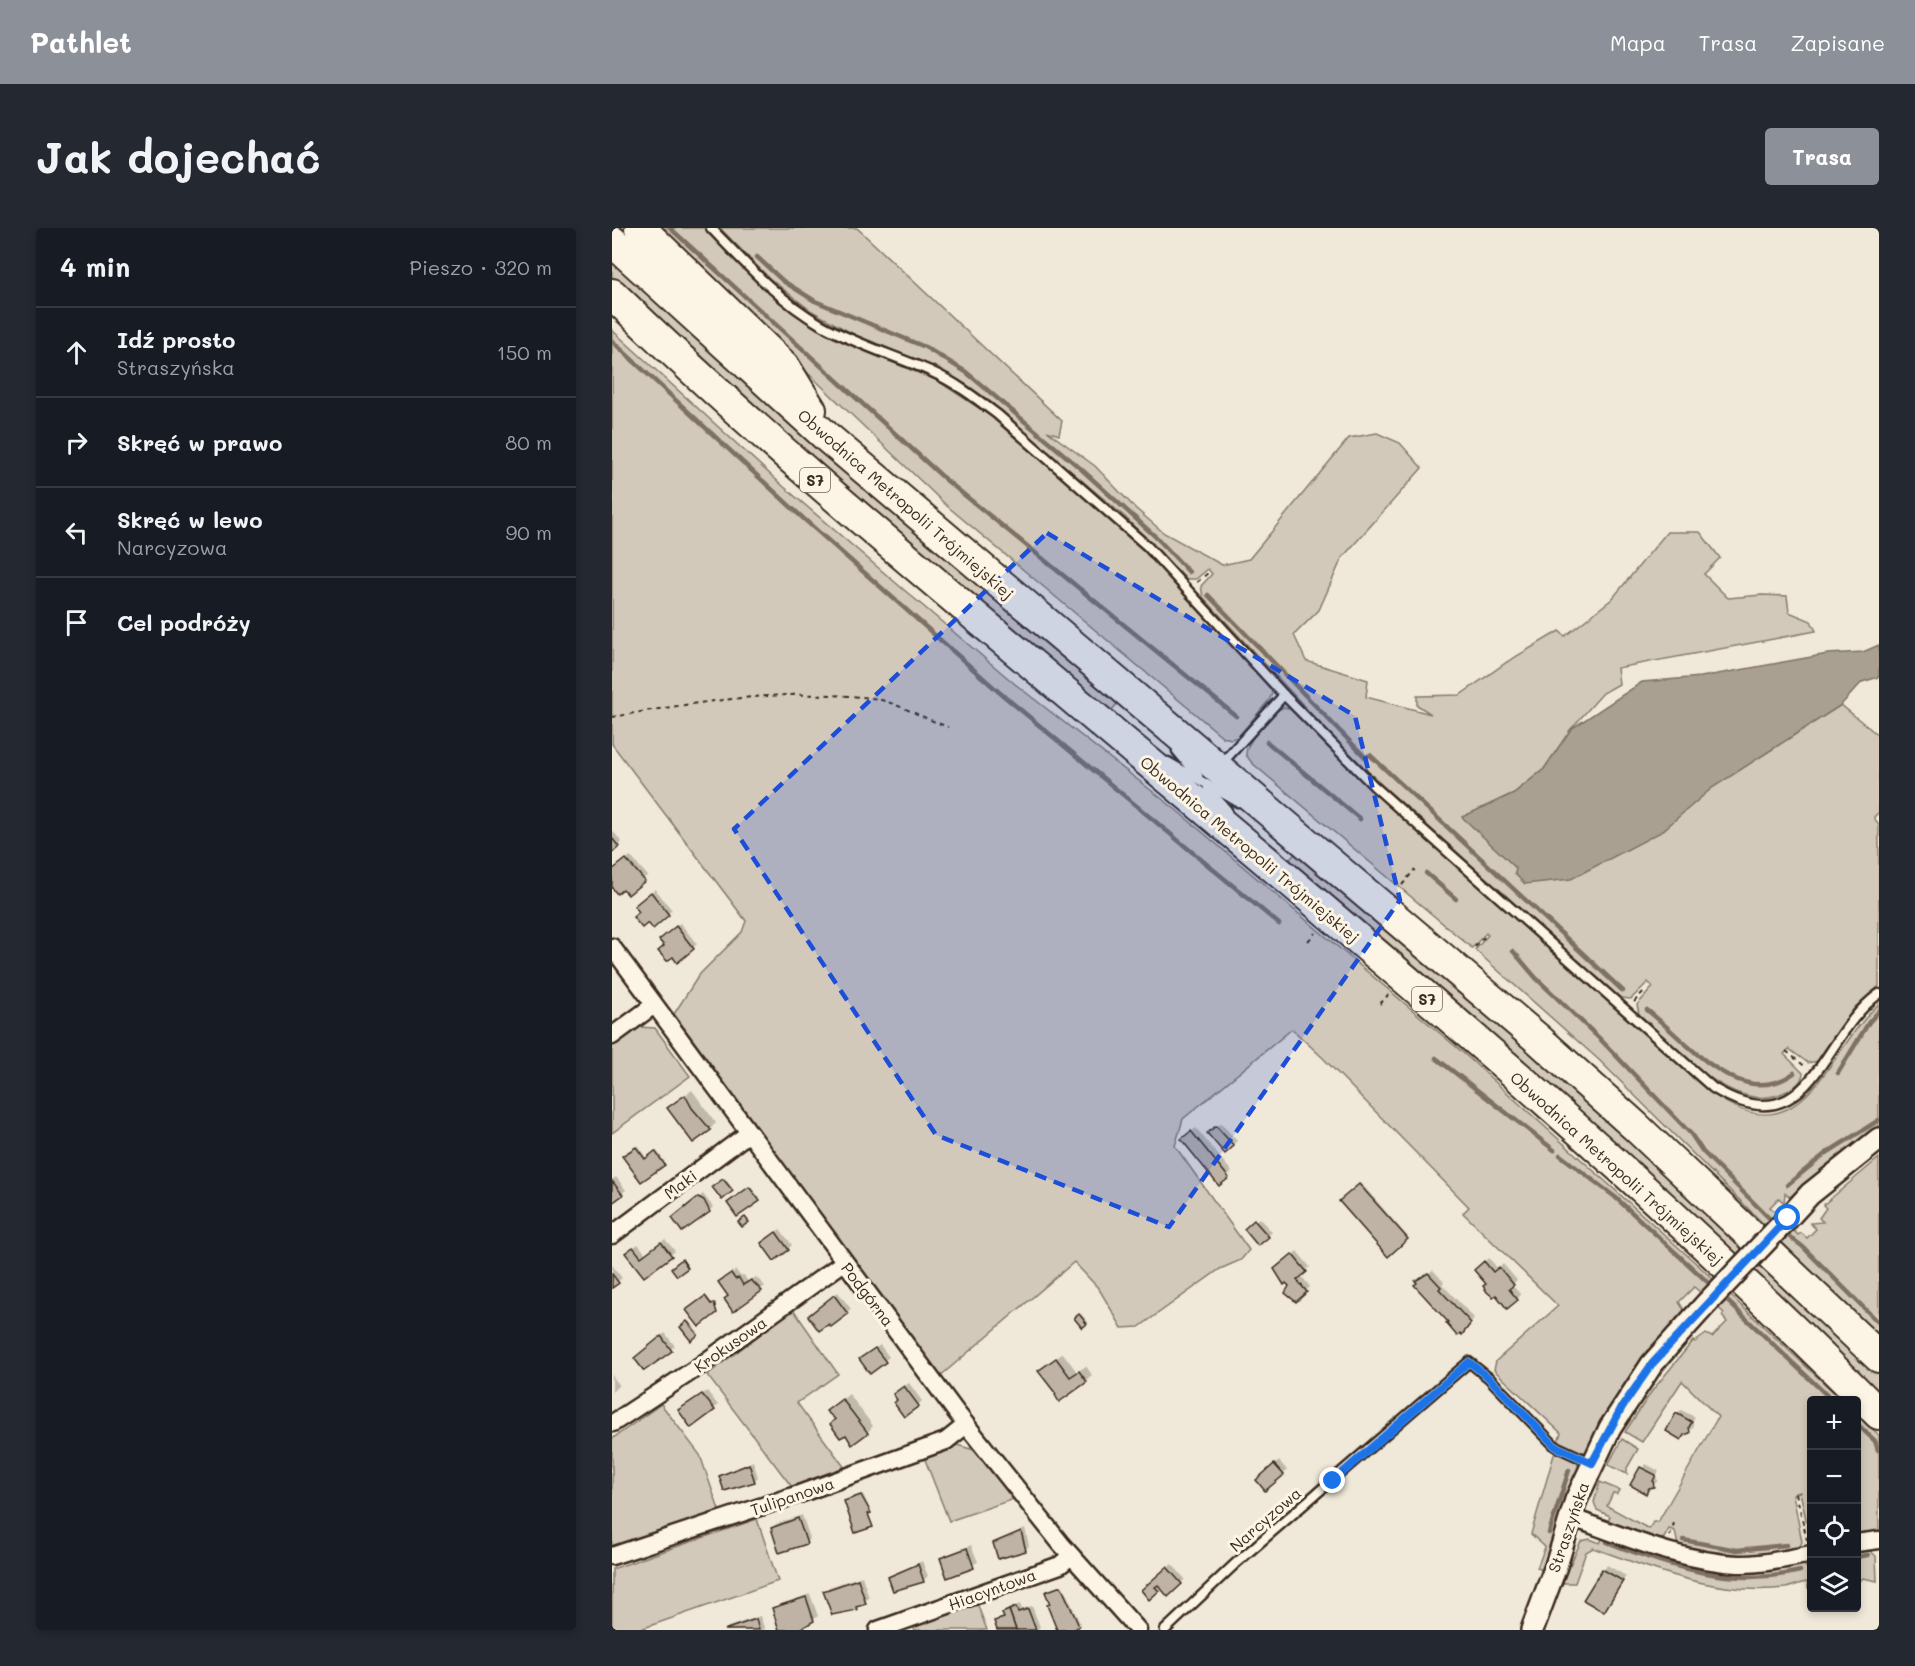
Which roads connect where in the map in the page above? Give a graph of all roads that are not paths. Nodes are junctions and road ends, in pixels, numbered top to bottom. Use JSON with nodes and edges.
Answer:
{"nodes":[{"id":1,"x":640,"y":228,"type":"edge"},
{"id":2,"x":711,"y":228,"type":"edge"},
{"id":3,"x":612,"y":241,"type":"edge"},
{"id":4,"x":612,"y":294,"type":"edge"},
{"id":5,"x":828,"y":438,"type":"junction"},
{"id":6,"x":1127,"y":691,"type":"junction"},
{"id":7,"x":1284,"y":695,"type":"junction"},
{"id":8,"x":1101,"y":722,"type":"junction"},
{"id":9,"x":1165,"y":737,"type":"dead end"},
{"id":10,"x":1173,"y":746,"type":"dead end"},
{"id":11,"x":1152,"y":752,"type":"dead end"},
{"id":12,"x":1162,"y":758,"type":"dead end"},
{"id":13,"x":1210,"y":775,"type":"junction"},
{"id":14,"x":1230,"y":814,"type":"dead end"},
{"id":15,"x":1237,"y":822,"type":"dead end"},
{"id":16,"x":1279,"y":872,"type":"junction"},
{"id":17,"x":612,"y":947,"type":"edge"},
{"id":18,"x":1879,"y":994,"type":"edge"},
{"id":19,"x":654,"y":1005,"type":"junction"},
{"id":20,"x":612,"y":1036,"type":"edge"},
{"id":21,"x":749,"y":1133,"type":"junction"},
{"id":22,"x":1879,"y":1139,"type":"edge"},
{"id":23,"x":612,"y":1235,"type":"edge"},
{"id":24,"x":844,"y":1262,"type":"junction"},
{"id":25,"x":1879,"y":1357,"type":"edge"},
{"id":26,"x":1879,"y":1414,"type":"edge"},
{"id":27,"x":614,"y":1423,"type":"dead end"},
{"id":28,"x":966,"y":1425,"type":"junction"},
{"id":29,"x":1592,"y":1463,"type":"junction"},
{"id":30,"x":1570,"y":1517,"type":"junction"},
{"id":31,"x":1879,"y":1540,"type":"edge"},
{"id":32,"x":1861,"y":1542,"type":"edge"},
{"id":33,"x":1807,"y":1555,"type":"edge"},
{"id":34,"x":612,"y":1556,"type":"edge"},
{"id":35,"x":1071,"y":1556,"type":"junction"},
{"id":36,"x":878,"y":1630,"type":"edge"},
{"id":37,"x":1138,"y":1630,"type":"edge"},
{"id":38,"x":1165,"y":1630,"type":"edge"},
{"id":39,"x":1532,"y":1630,"type":"edge"}],
"edges":[{"from":1,"to":5,"type":"highway"},
{"from":2,"to":7,"type":"lane"},
{"from":3,"to":5,"type":"highway","name":"Obwodnica Metropolii Trójmiejskiej","number":"S7"},
{"from":4,"to":8,"type":"highway","name":"Obwodnica Metropolii Trójmiejskiej","number":"S7"},
{"from":5,"to":6,"type":"highway","name":"Obwodnica Metropolii Trójmiejskiej","number":"S7"},
{"from":6,"to":9,"type":"lane"},
{"from":6,"to":13,"type":"highway","name":"Obwodnica Metropolii Trójmiejskiej","number":"S7"},
{"from":7,"to":13,"type":"lane"},
{"from":7,"to":18,"type":"lane"},
{"from":8,"to":11,"type":"lane"},
{"from":8,"to":16,"type":"highway","name":"Obwodnica Metropolii Trójmiejskiej","number":"S7"},
{"from":10,"to":13,"type":"lane"},
{"from":12,"to":13,"type":"lane"},
{"from":13,"to":14,"type":"lane"},
{"from":13,"to":25,"type":"highway","name":"Obwodnica Metropolii Trójmiejskiej","number":"S7"},
{"from":15,"to":16,"type":"lane"},
{"from":16,"to":26,"type":"highway","name":"Obwodnica Metropolii Trójmiejskiej","number":"S7"},
{"from":17,"to":19,"type":"street","name":"Podgórna"},
{"from":19,"to":20,"type":"street"},
{"from":19,"to":21,"type":"street","name":"Podgórna"},
{"from":21,"to":23,"type":"street","name":"Maki"},
{"from":21,"to":24,"type":"street","name":"Podgórna"},
{"from":22,"to":29,"type":"street","name":"Straszyńska","bridge":true},
{"from":24,"to":27,"type":"street","name":"Krokusowa"},
{"from":24,"to":28,"type":"street","name":"Podgórna"},
{"from":28,"to":34,"type":"street","name":"Tulipanowa"},
{"from":28,"to":35,"type":"street","name":"Podgórna"},
{"from":29,"to":30,"type":"street","name":"Straszyńska"},
{"from":29,"to":38,"type":"lane","name":"Narcyzowa"},
{"from":30,"to":33,"type":"street"},
{"from":30,"to":39,"type":"street","name":"Straszyńska"},
{"from":31,"to":32,"type":"street"},
{"from":35,"to":36,"type":"street","name":"Hiacyntowa"},
{"from":35,"to":37,"type":"street","name":"Podgórna"}]}
